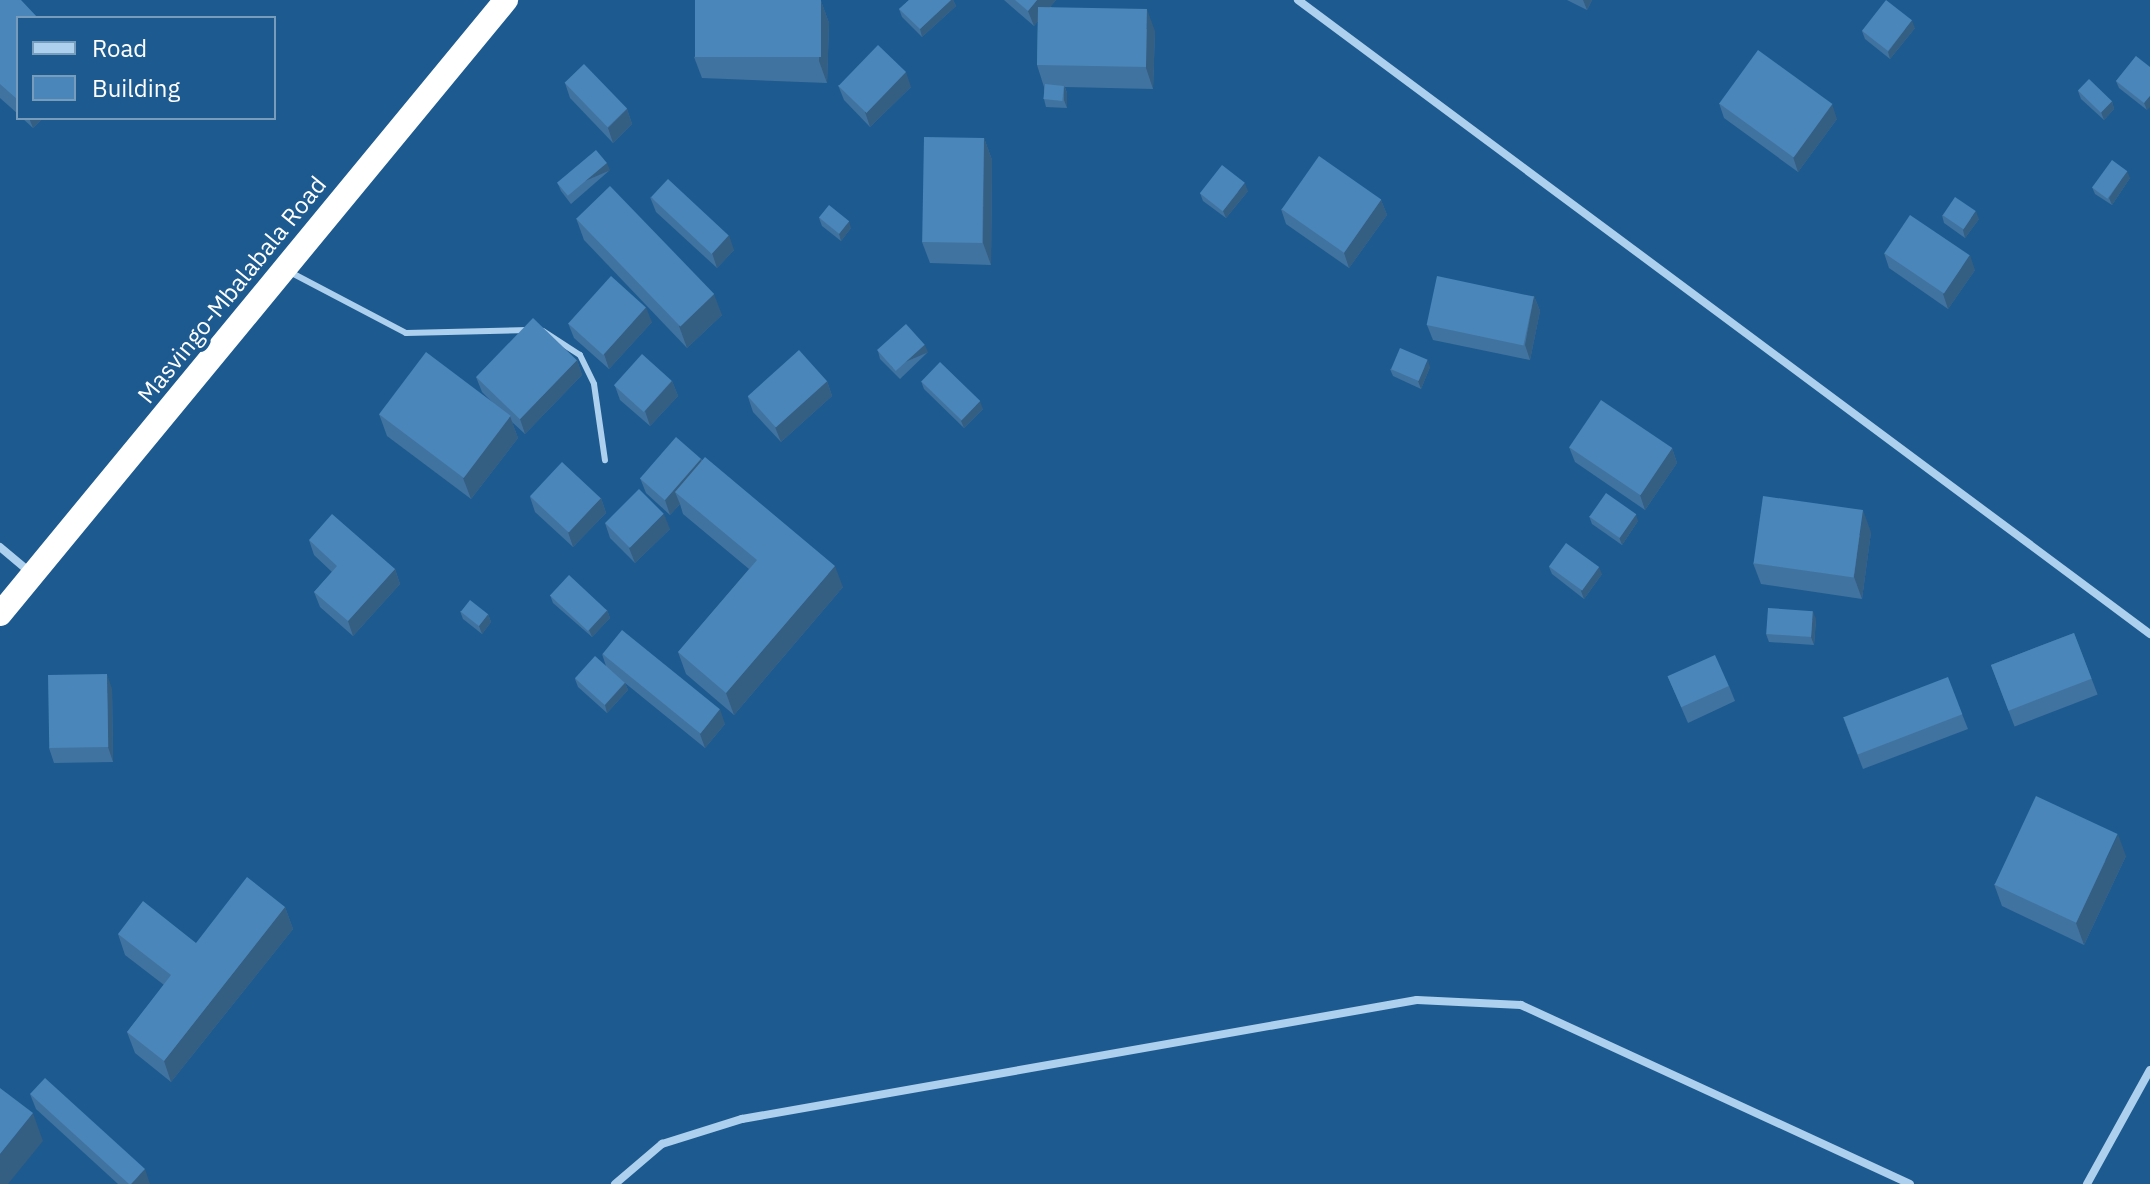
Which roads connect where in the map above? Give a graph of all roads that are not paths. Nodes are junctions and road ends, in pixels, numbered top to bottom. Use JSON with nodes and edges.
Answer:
{"nodes":[{"id":1,"x":506,"y":0,"type":"edge"},
{"id":2,"x":1298,"y":0,"type":"edge"},
{"id":3,"x":284,"y":270,"type":"junction"},
{"id":4,"x":605,"y":460,"type":"dead end"},
{"id":5,"x":0,"y":547,"type":"edge"},
{"id":6,"x":33,"y":575,"type":"junction"},
{"id":7,"x":0,"y":614,"type":"edge"},
{"id":8,"x":2150,"y":634,"type":"edge"},
{"id":9,"x":2150,"y":1070,"type":"edge"},
{"id":10,"x":615,"y":1184,"type":"edge"},
{"id":11,"x":1910,"y":1184,"type":"edge"},
{"id":12,"x":2087,"y":1184,"type":"edge"}],
"edges":[{"from":1,"to":3,"type":"highway","name":"Masvingo-Mbalabala Road"},
{"from":2,"to":8,"type":"street"},
{"from":3,"to":4,"type":"lane"},
{"from":3,"to":6,"type":"highway","name":"Masvingo-Mbalabala Road"},
{"from":5,"to":6,"type":"street"},
{"from":6,"to":7,"type":"highway","name":"Masvingo-Mbalabala Road"},
{"from":9,"to":12,"type":"street"},
{"from":10,"to":11,"type":"street"}]}
